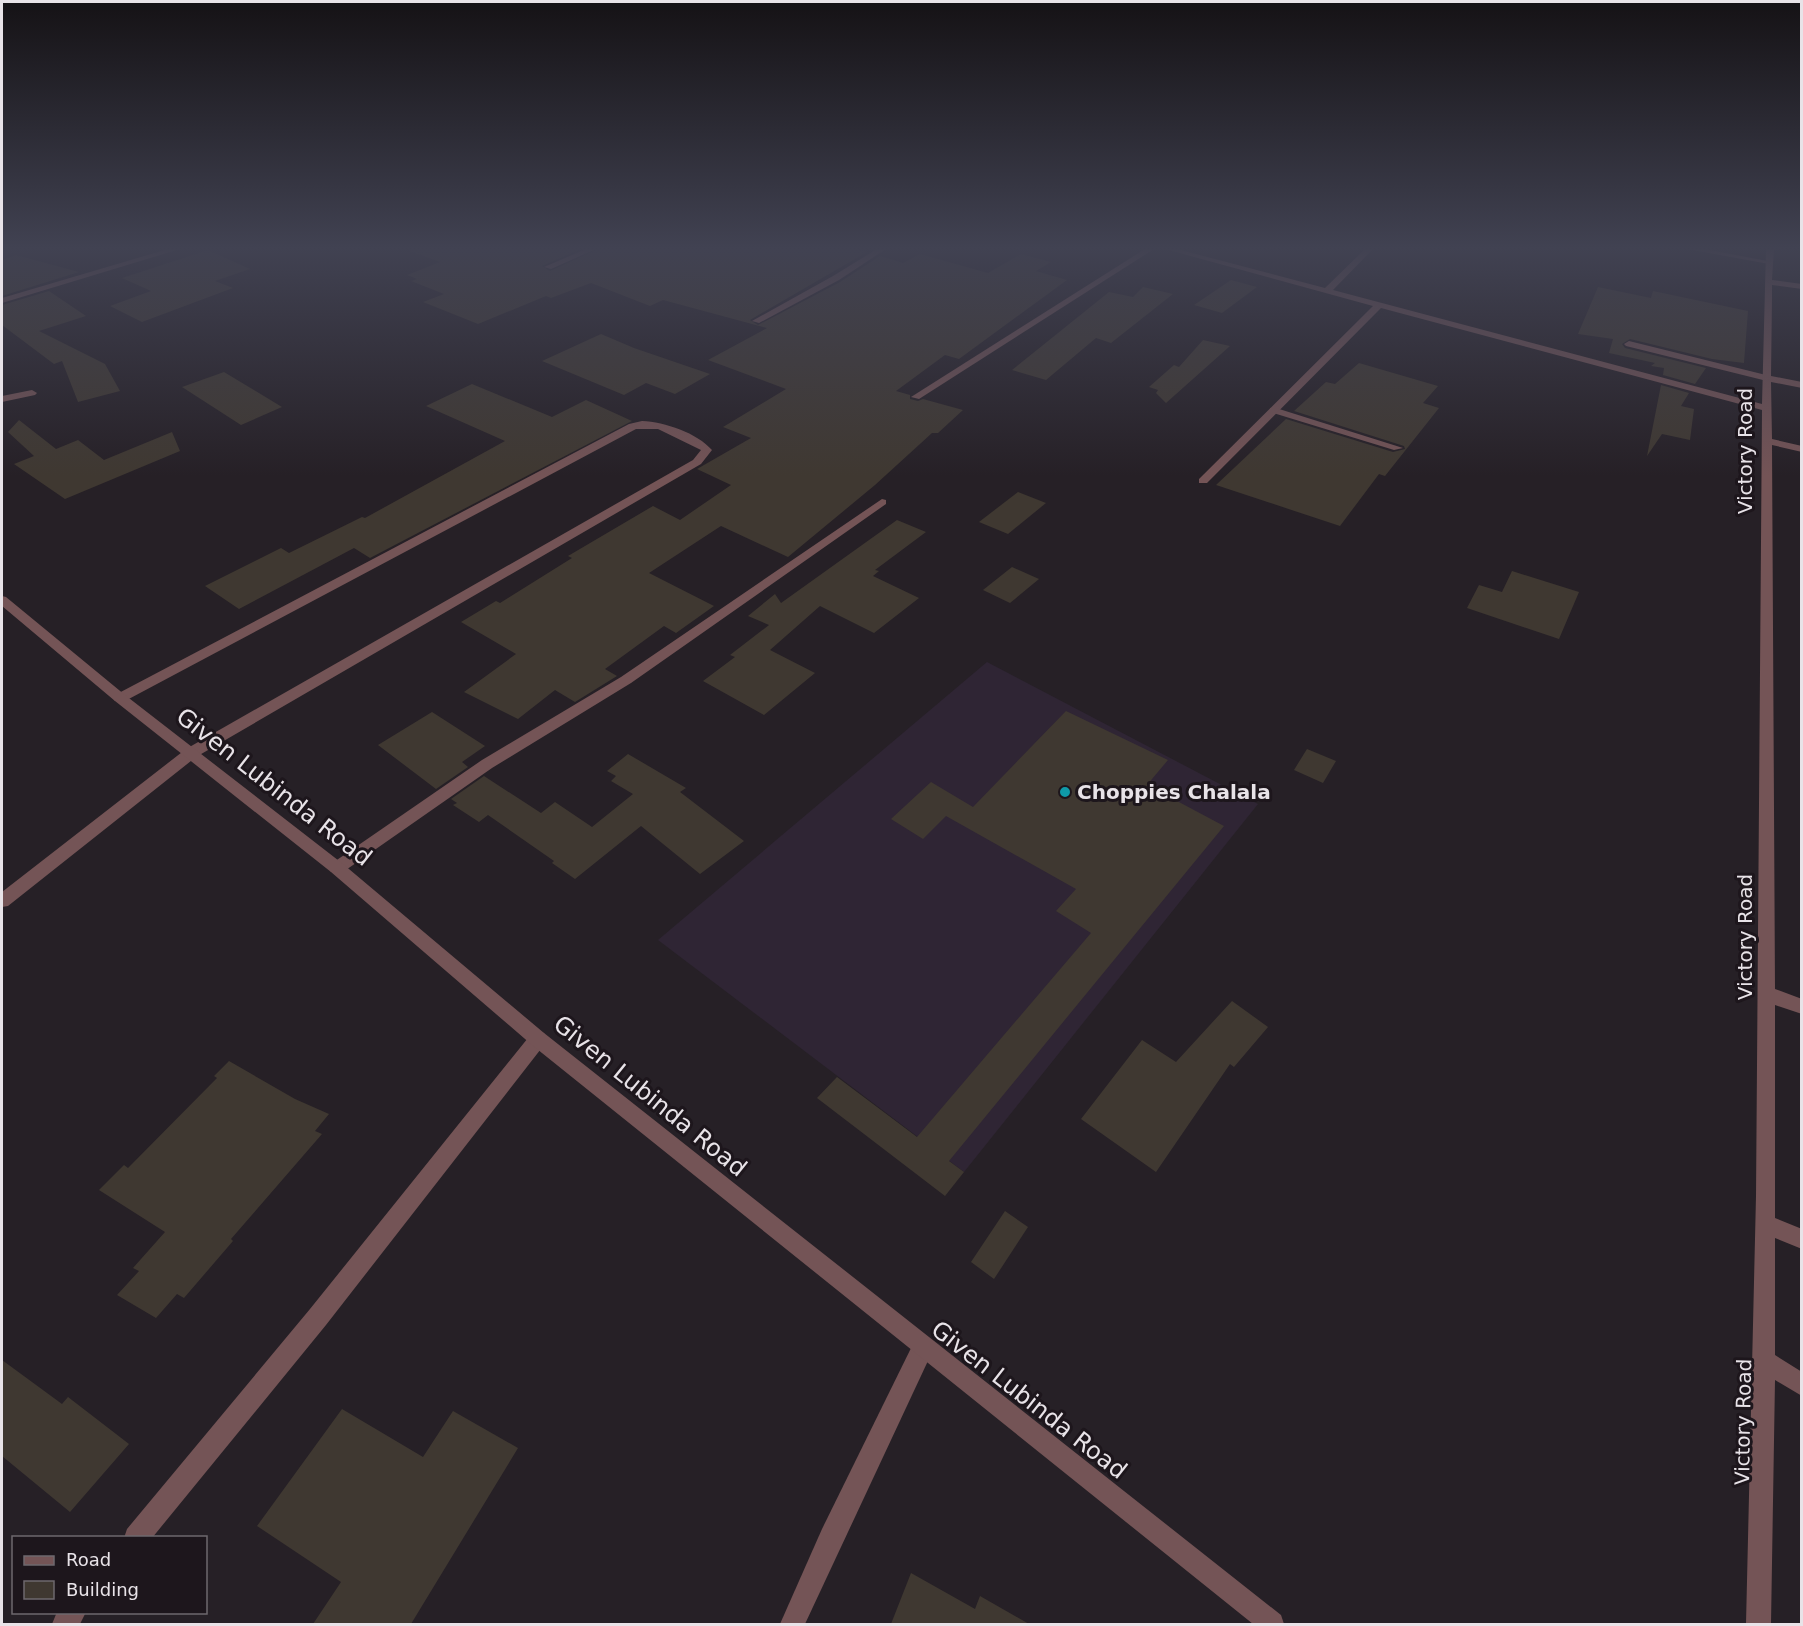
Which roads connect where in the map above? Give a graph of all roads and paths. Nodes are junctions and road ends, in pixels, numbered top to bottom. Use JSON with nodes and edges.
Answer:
{"nodes":[{"id":1,"x":1030,"y":325,"type":"edge"},
{"id":2,"x":1359,"y":325,"type":"edge"},
{"id":3,"x":1454,"y":325,"type":"edge"},
{"id":4,"x":1768,"y":325,"type":"edge"},
{"id":5,"x":1629,"y":344,"type":"dead end"},
{"id":6,"x":1767,"y":378,"type":"junction"},
{"id":7,"x":1802,"y":385,"type":"edge"},
{"id":8,"x":32,"y":393,"type":"dead end"},
{"id":9,"x":916,"y":397,"type":"dead end"},
{"id":10,"x":2,"y":399,"type":"edge"},
{"id":11,"x":1767,"y":408,"type":"junction"},
{"id":12,"x":1273,"y":410,"type":"junction"},
{"id":13,"x":1767,"y":441,"type":"junction"},
{"id":14,"x":1398,"y":448,"type":"dead end"},
{"id":15,"x":1802,"y":449,"type":"edge"},
{"id":16,"x":1203,"y":481,"type":"dead end"},
{"id":17,"x":882,"y":501,"type":"dead end"},
{"id":18,"x":2,"y":600,"type":"edge"},
{"id":19,"x":120,"y":698,"type":"junction"},
{"id":20,"x":191,"y":753,"type":"junction"},
{"id":21,"x":337,"y":868,"type":"junction"},
{"id":22,"x":2,"y":901,"type":"edge"},
{"id":23,"x":1767,"y":994,"type":"junction"},
{"id":24,"x":1802,"y":1006,"type":"edge"},
{"id":25,"x":538,"y":1039,"type":"junction"},
{"id":26,"x":1764,"y":1223,"type":"junction"},
{"id":27,"x":1802,"y":1239,"type":"edge"},
{"id":28,"x":923,"y":1348,"type":"junction"},
{"id":29,"x":1766,"y":1362,"type":"junction"},
{"id":30,"x":1802,"y":1385,"type":"edge"},
{"id":31,"x":138,"y":1536,"type":"edge"},
{"id":32,"x":792,"y":1624,"type":"edge"},
{"id":33,"x":1272,"y":1624,"type":"edge"},
{"id":34,"x":1759,"y":1624,"type":"edge"}],
"edges":[{"from":1,"to":9,"type":"street"},
{"from":2,"to":12,"type":"street"},
{"from":3,"to":11,"type":"street"},
{"from":4,"to":6,"type":"street","name":"Victory Road"},
{"from":5,"to":6,"type":"street"},
{"from":6,"to":7,"type":"street"},
{"from":6,"to":11,"type":"street","name":"Victory Road"},
{"from":8,"to":10,"type":"street"},
{"from":11,"to":13,"type":"street","name":"Victory Road"},
{"from":12,"to":14,"type":"street"},
{"from":12,"to":16,"type":"street"},
{"from":13,"to":15,"type":"street"},
{"from":13,"to":23,"type":"street","name":"Victory Road"},
{"from":17,"to":21,"type":"street"},
{"from":18,"to":19,"type":"street","name":"Given Lubinda Road"},
{"from":19,"to":20,"type":"street","name":"Given Lubinda Road"},
{"from":19,"to":20,"type":"street"},
{"from":20,"to":21,"type":"street","name":"Given Lubinda Road"},
{"from":20,"to":22,"type":"street"},
{"from":21,"to":25,"type":"street","name":"Given Lubinda Road"},
{"from":23,"to":24,"type":"street"},
{"from":23,"to":26,"type":"street","name":"Victory Road"},
{"from":25,"to":28,"type":"street","name":"Given Lubinda Road"},
{"from":25,"to":31,"type":"street"},
{"from":26,"to":27,"type":"street"},
{"from":26,"to":29,"type":"street","name":"Victory Road"},
{"from":28,"to":32,"type":"street"},
{"from":28,"to":33,"type":"street","name":"Given Lubinda Road"},
{"from":29,"to":30,"type":"street"},
{"from":29,"to":34,"type":"street","name":"Victory Road"}]}
